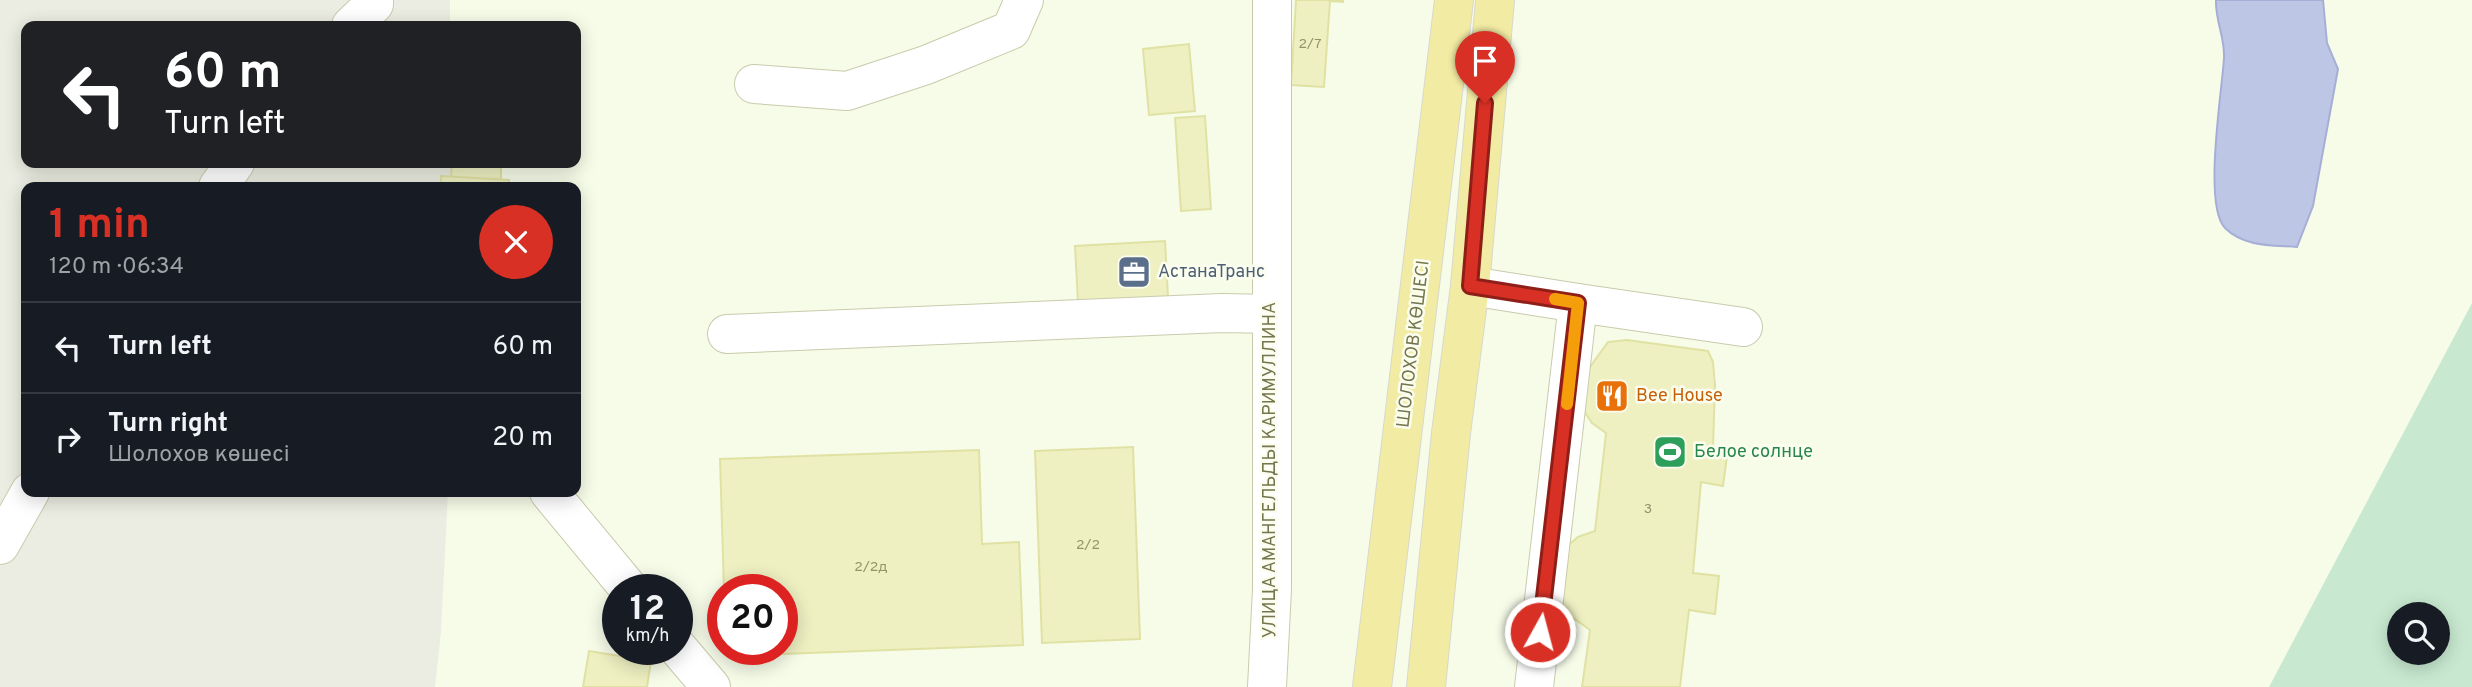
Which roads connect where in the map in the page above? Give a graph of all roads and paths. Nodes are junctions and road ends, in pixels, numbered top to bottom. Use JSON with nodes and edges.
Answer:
{"nodes":[{"id":1,"x":374,"y":0,"type":"edge"},
{"id":2,"x":1024,"y":0,"type":"edge"},
{"id":3,"x":1272,"y":0,"type":"edge"},
{"id":4,"x":1454,"y":0,"type":"edge"},
{"id":5,"x":1495,"y":0,"type":"edge"},
{"id":6,"x":356,"y":21,"type":"edge"},
{"id":7,"x":754,"y":84,"type":"dead end"},
{"id":8,"x":1470,"y":286,"type":"junction"},
{"id":9,"x":1578,"y":303,"type":"junction"},
{"id":10,"x":1272,"y":314,"type":"junction"},
{"id":11,"x":1743,"y":327,"type":"dead end"},
{"id":12,"x":727,"y":334,"type":"dead end"},
{"id":13,"x":27,"y":497,"type":"edge"},
{"id":14,"x":553,"y":497,"type":"edge"},
{"id":15,"x":0,"y":545,"type":"edge"},
{"id":16,"x":617,"y":574,"type":"edge"},
{"id":17,"x":692,"y":665,"type":"edge"},
{"id":18,"x":711,"y":687,"type":"edge"},
{"id":19,"x":1267,"y":687,"type":"edge"},
{"id":20,"x":1372,"y":687,"type":"edge"},
{"id":21,"x":1426,"y":687,"type":"edge"},
{"id":22,"x":1534,"y":687,"type":"edge"}],
"edges":[{"from":1,"to":6,"type":"street"},
{"from":2,"to":7,"type":"street"},
{"from":3,"to":10,"type":"street","name":"УЛИЦА АМАНГЕЛЬДЫ КАРИМУЛЛИНА"},
{"from":4,"to":20,"type":"highway","name":"ШОЛОХОВ КӨШЕСІ"},
{"from":5,"to":8,"type":"highway"},
{"from":8,"to":9,"type":"street"},
{"from":8,"to":21,"type":"highway"},
{"from":9,"to":11,"type":"street"},
{"from":9,"to":22,"type":"street"},
{"from":10,"to":12,"type":"street"},
{"from":10,"to":19,"type":"street","name":"УЛИЦА АМАНГЕЛЬДЫ КАРИМУЛЛИНА"},
{"from":13,"to":15,"type":"street"},
{"from":14,"to":16,"type":"street"},
{"from":17,"to":18,"type":"street"}]}
